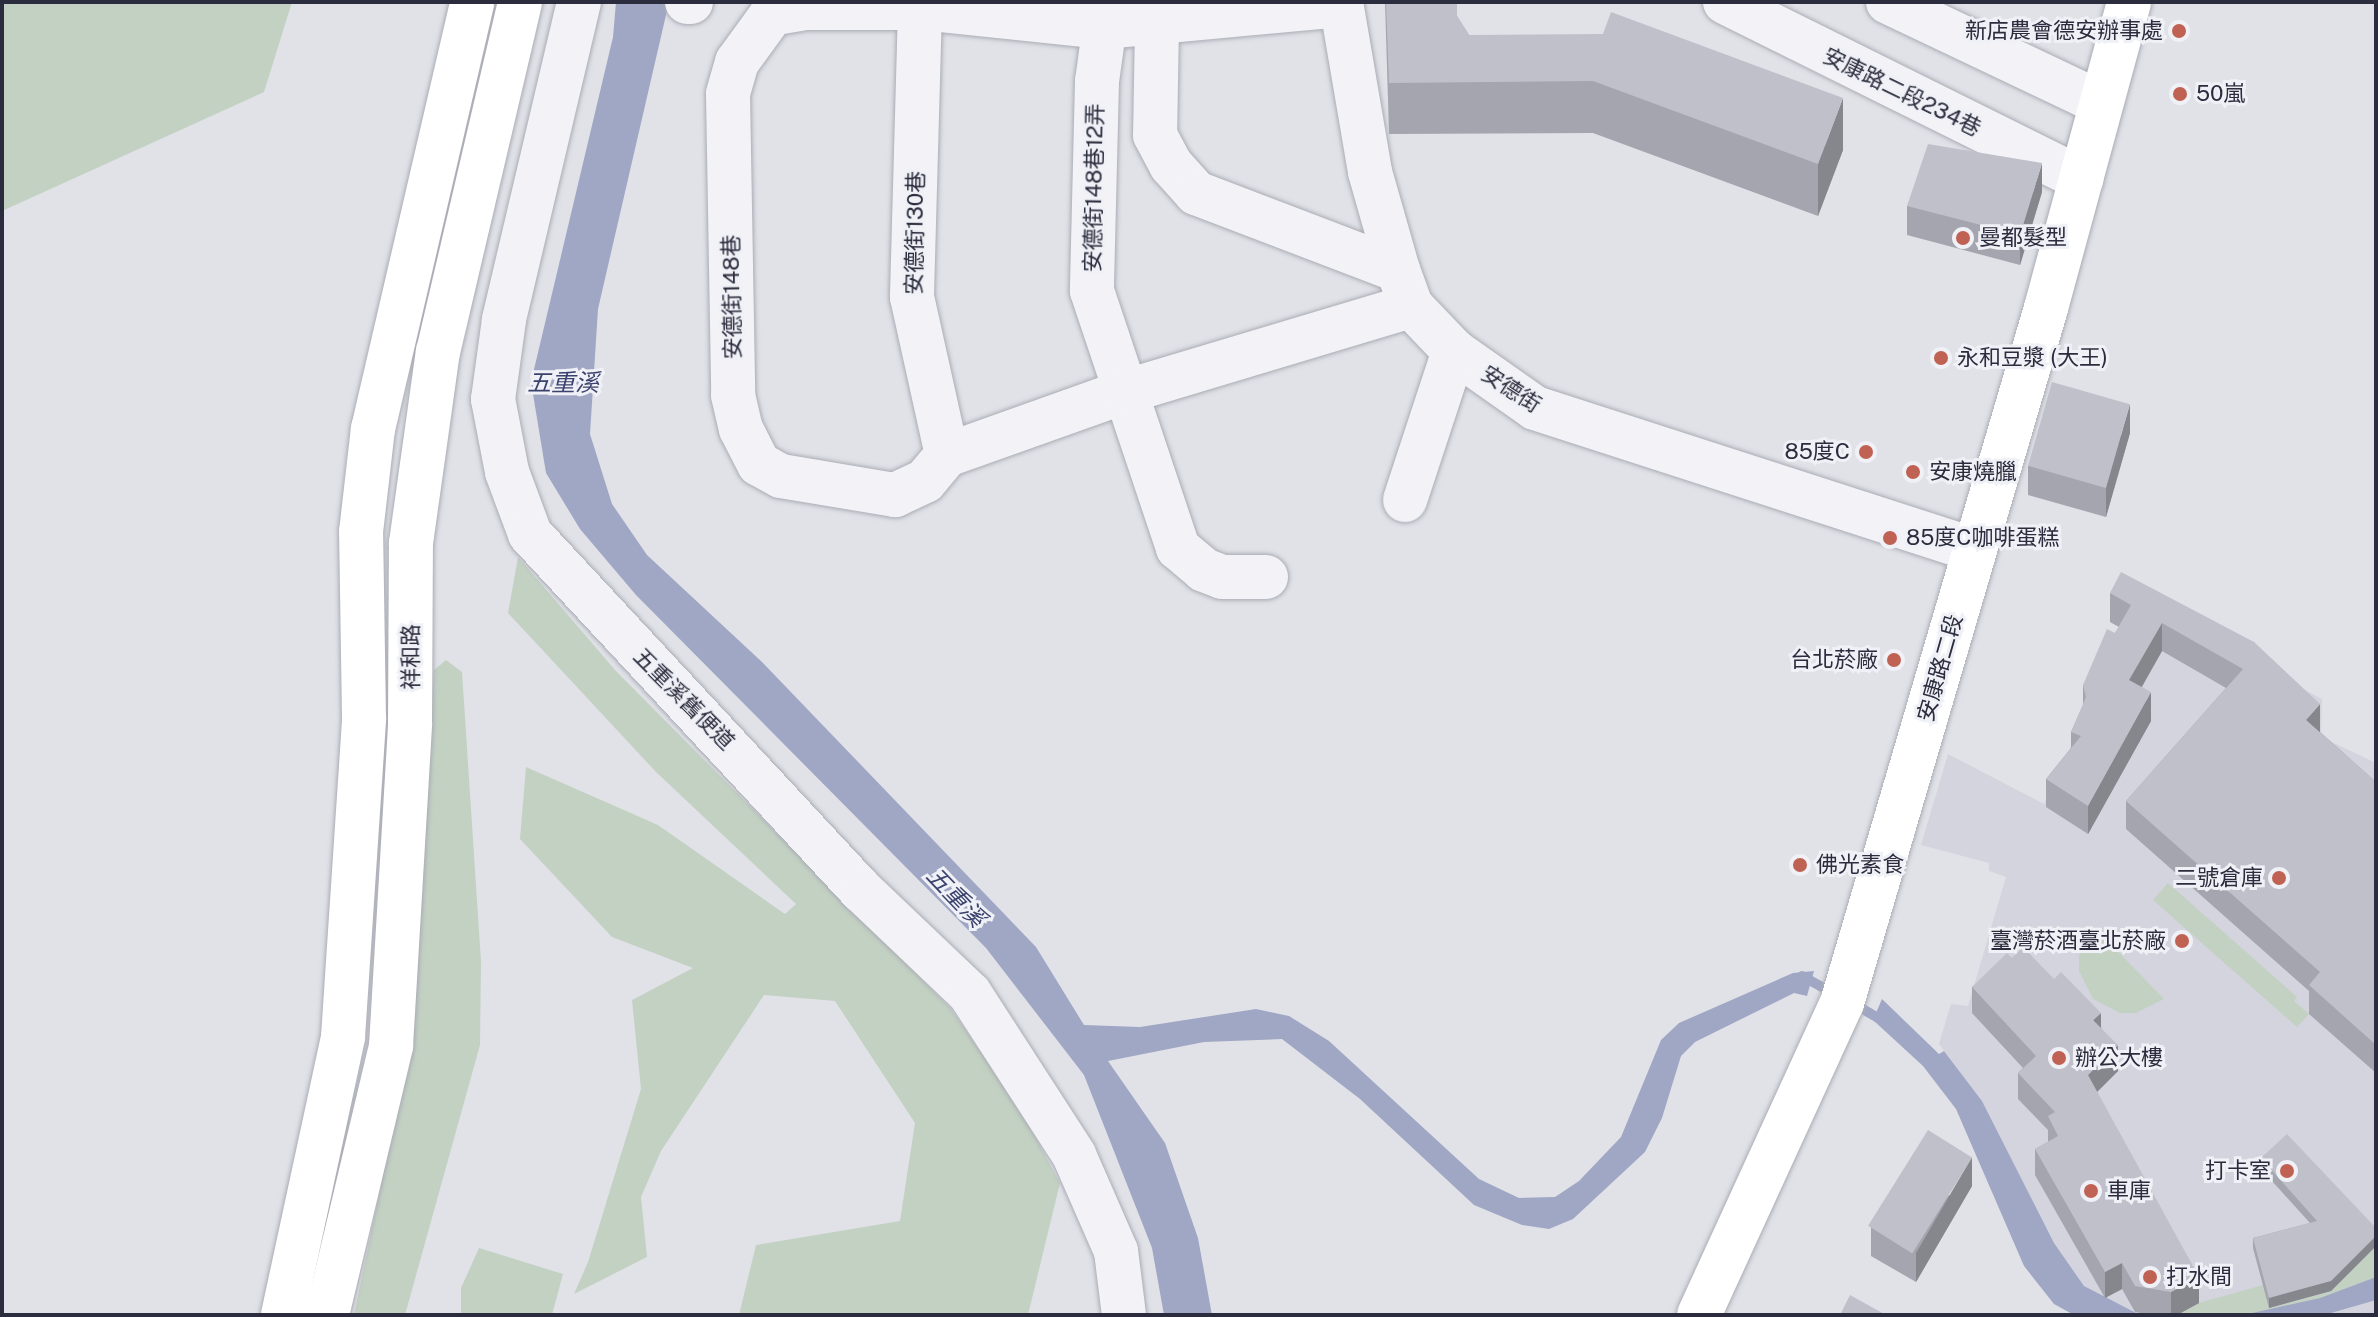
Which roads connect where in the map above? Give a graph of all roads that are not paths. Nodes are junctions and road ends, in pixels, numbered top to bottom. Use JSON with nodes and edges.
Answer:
{"nodes":[{"id":1,"x":472,"y":2,"type":"edge"},
{"id":2,"x":520,"y":2,"type":"edge"},
{"id":3,"x":579,"y":2,"type":"edge"},
{"id":4,"x":1725,"y":2,"type":"edge"},
{"id":5,"x":1888,"y":2,"type":"edge"},
{"id":6,"x":2129,"y":2,"type":"edge"},
{"id":7,"x":1341,"y":4,"type":"edge"},
{"id":8,"x":920,"y":8,"type":"junction"},
{"id":9,"x":1106,"y":15,"type":"edge"},
{"id":10,"x":1940,"y":15,"type":"edge"},
{"id":11,"x":1178,"y":17,"type":"edge"},
{"id":12,"x":2099,"y":102,"type":"junction"},
{"id":13,"x":2081,"y":179,"type":"junction"},
{"id":14,"x":1404,"y":288,"type":"junction"},
{"id":15,"x":1454,"y":351,"type":"junction"},
{"id":16,"x":1124,"y":392,"type":"junction"},
{"id":17,"x":947,"y":455,"type":"junction"},
{"id":18,"x":1405,"y":500,"type":"dead end"},
{"id":19,"x":1974,"y":550,"type":"junction"},
{"id":20,"x":1266,"y":577,"type":"dead end"},
{"id":21,"x":283,"y":1315,"type":"edge"},
{"id":22,"x":327,"y":1315,"type":"edge"},
{"id":23,"x":1124,"y":1315,"type":"edge"},
{"id":24,"x":1699,"y":1315,"type":"edge"}],
"edges":[{"from":1,"to":21,"type":"main road"},
{"from":2,"to":22,"type":"main road","name":"祥和路"},
{"from":3,"to":23,"type":"street","name":"五重溪舊便道"},
{"from":4,"to":13,"type":"street","name":"安康路二段234巷"},
{"from":5,"to":10,"type":"street"},
{"from":6,"to":12,"type":"main road","name":"安康路二段"},
{"from":7,"to":11,"type":"street","name":"安德街148巷"},
{"from":7,"to":14,"type":"street","name":"安德街"},
{"from":8,"to":9,"type":"street","name":"安德街148巷"},
{"from":8,"to":17,"type":"street","name":"安德街130巷"},
{"from":8,"to":17,"type":"street","name":"安德街148巷"},
{"from":9,"to":11,"type":"street","name":"安德街148巷"},
{"from":9,"to":16,"type":"street","name":"安德街148巷12弄"},
{"from":10,"to":12,"type":"street"},
{"from":11,"to":14,"type":"street"},
{"from":12,"to":13,"type":"main road","name":"安康路二段"},
{"from":13,"to":19,"type":"main road","name":"安康路二段"},
{"from":14,"to":15,"type":"street","name":"安德街"},
{"from":14,"to":16,"type":"street","name":"安德街148巷"},
{"from":15,"to":18,"type":"street"},
{"from":15,"to":19,"type":"street","name":"安德街"},
{"from":16,"to":17,"type":"street","name":"安德街148巷"},
{"from":16,"to":20,"type":"street","name":"安德街148巷12弄"},
{"from":19,"to":24,"type":"main road","name":"安康路二段"}]}
